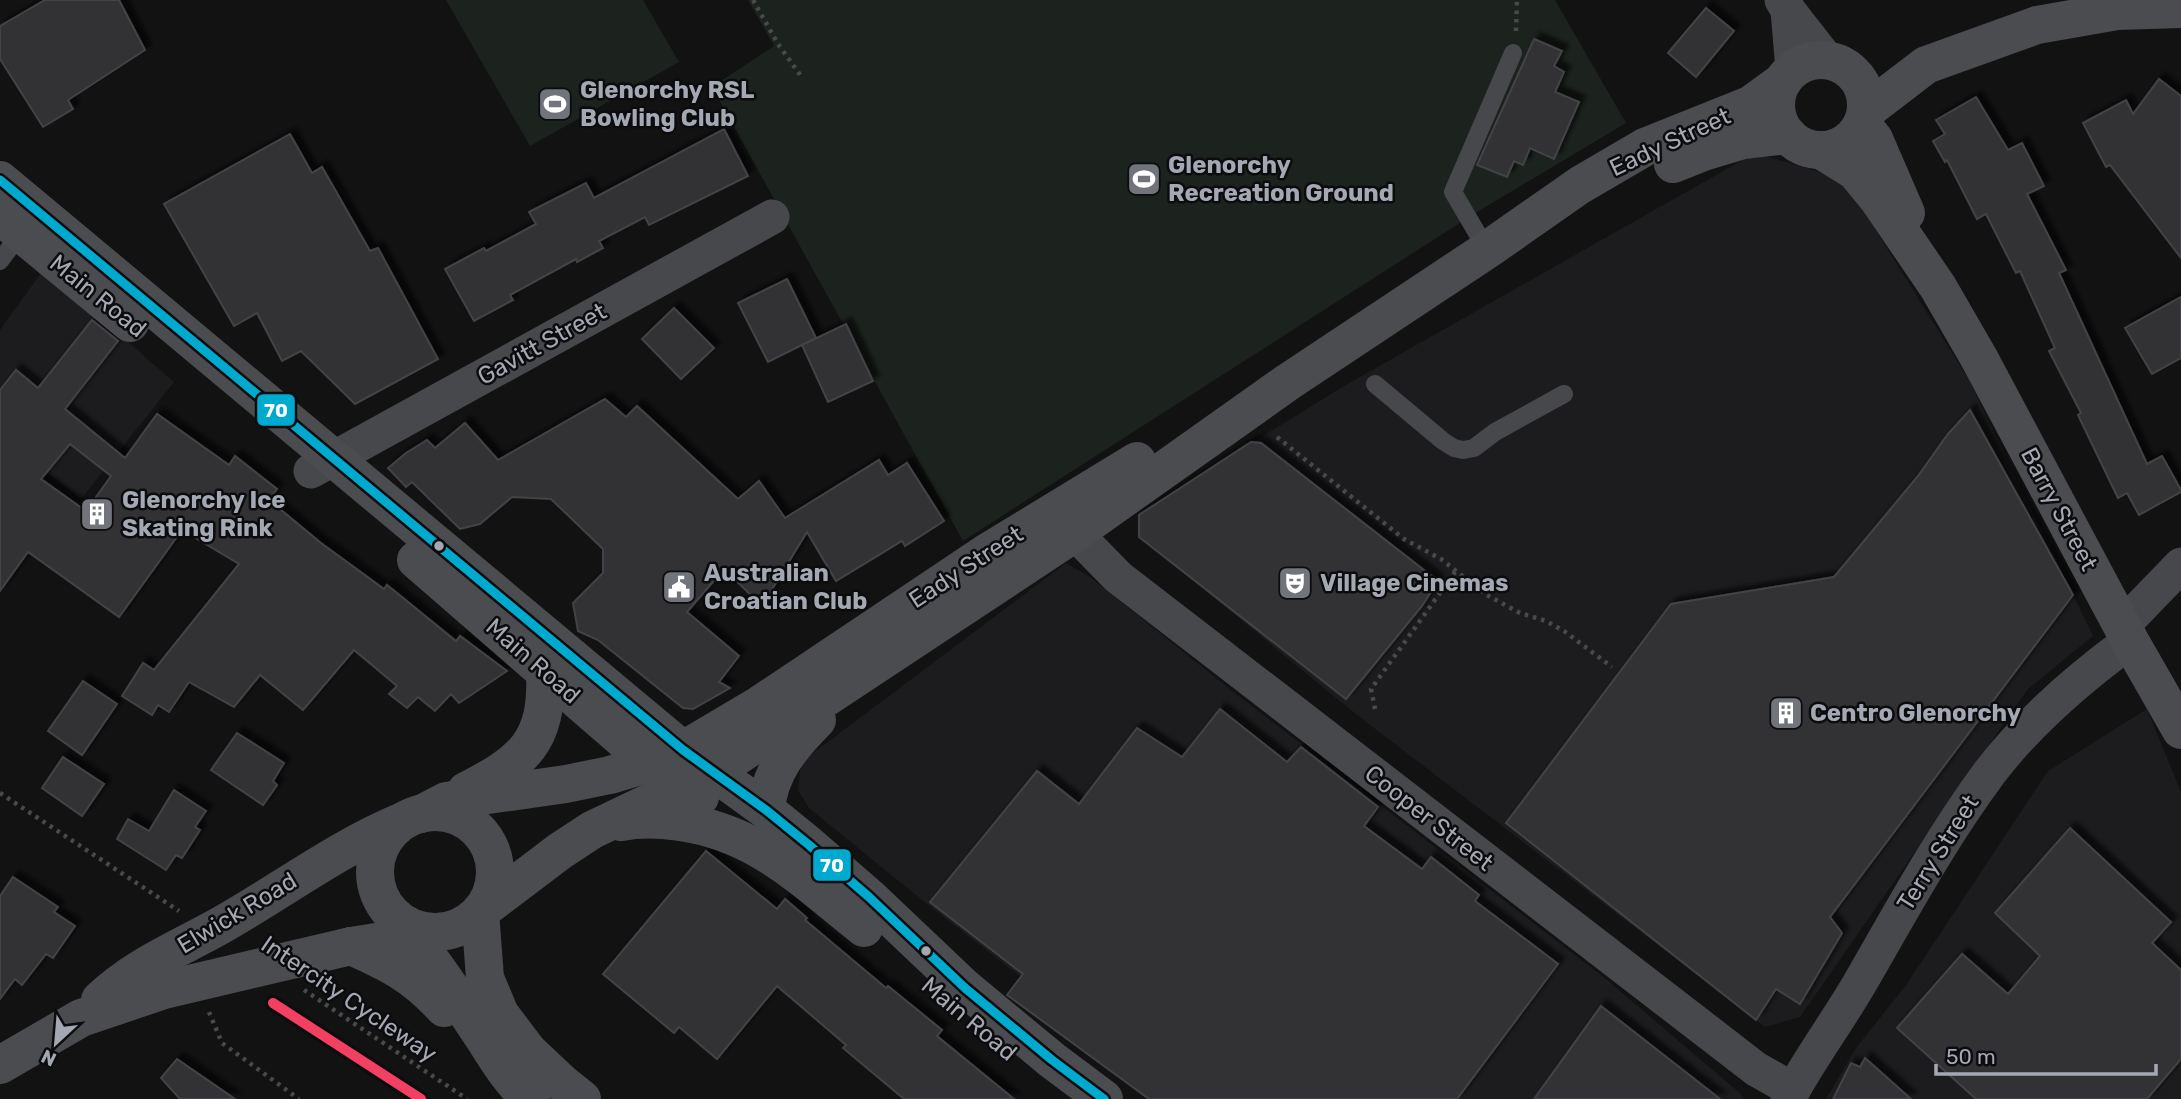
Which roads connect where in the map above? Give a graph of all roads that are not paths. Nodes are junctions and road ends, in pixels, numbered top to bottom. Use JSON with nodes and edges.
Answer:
{"nodes":[{"id":1,"x":1785,"y":5,"type":"edge"},
{"id":2,"x":2181,"y":9,"type":"edge"},
{"id":3,"x":1513,"y":52,"type":"road end"},
{"id":4,"x":1926,"y":65,"type":"junction"},
{"id":5,"x":1812,"y":70,"type":"junction"},
{"id":6,"x":1864,"y":118,"type":"junction"},
{"id":7,"x":1746,"y":122,"type":"junction"},
{"id":8,"x":1805,"y":142,"type":"junction"},
{"id":9,"x":0,"y":180,"type":"edge"},
{"id":10,"x":772,"y":217,"type":"dead end"},
{"id":11,"x":14,"y":230,"type":"edge"},
{"id":12,"x":1487,"y":250,"type":"junction"},
{"id":13,"x":1938,"y":287,"type":"junction"},
{"id":14,"x":1288,"y":382,"type":"junction"},
{"id":15,"x":1375,"y":384,"type":"dead end"},
{"id":16,"x":1564,"y":394,"type":"dead end"},
{"id":17,"x":323,"y":465,"type":"junction"},
{"id":18,"x":1075,"y":533,"type":"junction"},
{"id":19,"x":2181,"y":565,"type":"edge"},
{"id":20,"x":2126,"y":634,"type":"junction"},
{"id":21,"x":545,"y":673,"type":"junction"},
{"id":22,"x":863,"y":673,"type":"junction"},
{"id":23,"x":2181,"y":730,"type":"edge"},
{"id":24,"x":682,"y":768,"type":"junction"},
{"id":25,"x":766,"y":810,"type":"junction"},
{"id":26,"x":423,"y":812,"type":"junction"},
{"id":27,"x":592,"y":830,"type":"junction"},
{"id":28,"x":481,"y":911,"type":"junction"},
{"id":29,"x":415,"y":928,"type":"junction"},
{"id":30,"x":864,"y":929,"type":"junction"},
{"id":31,"x":351,"y":946,"type":"junction"},
{"id":32,"x":81,"y":1018,"type":"junction"},
{"id":33,"x":0,"y":1065,"type":"edge"},
{"id":34,"x":520,"y":1088,"type":"edge"},
{"id":35,"x":1791,"y":1095,"type":"edge"},
{"id":36,"x":582,"y":1099,"type":"edge"},
{"id":37,"x":1068,"y":1099,"type":"edge"},
{"id":38,"x":1104,"y":1099,"type":"edge"}],
"edges":[{"from":1,"to":5,"type":"street"},
{"from":2,"to":4,"type":"main road"},
{"from":3,"to":12,"type":"lane"},
{"from":4,"to":5,"type":"main road"},
{"from":4,"to":6,"type":"main road"},
{"from":5,"to":6,"type":"main road","name":"Barry Street"},
{"from":5,"to":7,"type":"main road","name":"Eady Street"},
{"from":5,"to":8,"type":"main road"},
{"from":6,"to":8,"type":"main road","name":"Eady Street"},
{"from":6,"to":13,"type":"main road","name":"Barry Street"},
{"from":7,"to":8,"type":"main road","name":"Eady Street"},
{"from":7,"to":12,"type":"main road","name":"Eady Street"},
{"from":8,"to":13,"type":"main road","name":"Barry Street"},
{"from":9,"to":11,"type":"main road","name":"Main Road"},
{"from":10,"to":17,"type":"street","name":"Gavitt Street"},
{"from":11,"to":17,"type":"main road","name":"Main Road"},
{"from":12,"to":14,"type":"main road","name":"Eady Street"},
{"from":13,"to":20,"type":"main road","name":"Barry Street"},
{"from":14,"to":18,"type":"main road","name":"Eady Street"},
{"from":14,"to":24,"type":"main road","name":"Eady Street"},
{"from":15,"to":16,"type":"lane"},
{"from":17,"to":21,"type":"main road","name":"Main Road"},
{"from":17,"to":24,"type":"main road","name":"Main Road"},
{"from":18,"to":22,"type":"main road","name":"Eady Street"},
{"from":18,"to":35,"type":"street","name":"Cooper Street"},
{"from":19,"to":20,"type":"street","name":"Terry Street"},
{"from":20,"to":23,"type":"main road","name":"Barry Street"},
{"from":20,"to":35,"type":"street","name":"Terry Street"},
{"from":21,"to":24,"type":"main road","name":"Main Road"},
{"from":21,"to":26,"type":"main road"},
{"from":22,"to":24,"type":"main road","name":"Eady Street"},
{"from":22,"to":25,"type":"main road"},
{"from":24,"to":25,"type":"main road","name":"Main Road"},
{"from":24,"to":26,"type":"main road","name":"Elwick Road"},
{"from":24,"to":27,"type":"main road"},
{"from":24,"to":30,"type":"main road","name":"Main Road"},
{"from":25,"to":38,"type":"main road","name":"Main Road"},
{"from":26,"to":28,"type":"main road"},
{"from":26,"to":29,"type":"main road"},
{"from":26,"to":32,"type":"main road","name":"Elwick Road"},
{"from":27,"to":28,"type":"main road"},
{"from":27,"to":30,"type":"main road"},
{"from":28,"to":29,"type":"main road"},
{"from":28,"to":36,"type":"main road"},
{"from":29,"to":31,"type":"main road","name":"Elwick Road"},
{"from":29,"to":34,"type":"main road"},
{"from":30,"to":37,"type":"main road","name":"Main Road"},
{"from":31,"to":32,"type":"main road","name":"Elwick Road"},
{"from":31,"to":34,"type":"main road"},
{"from":32,"to":33,"type":"main road","name":"Elwick Road"}]}
